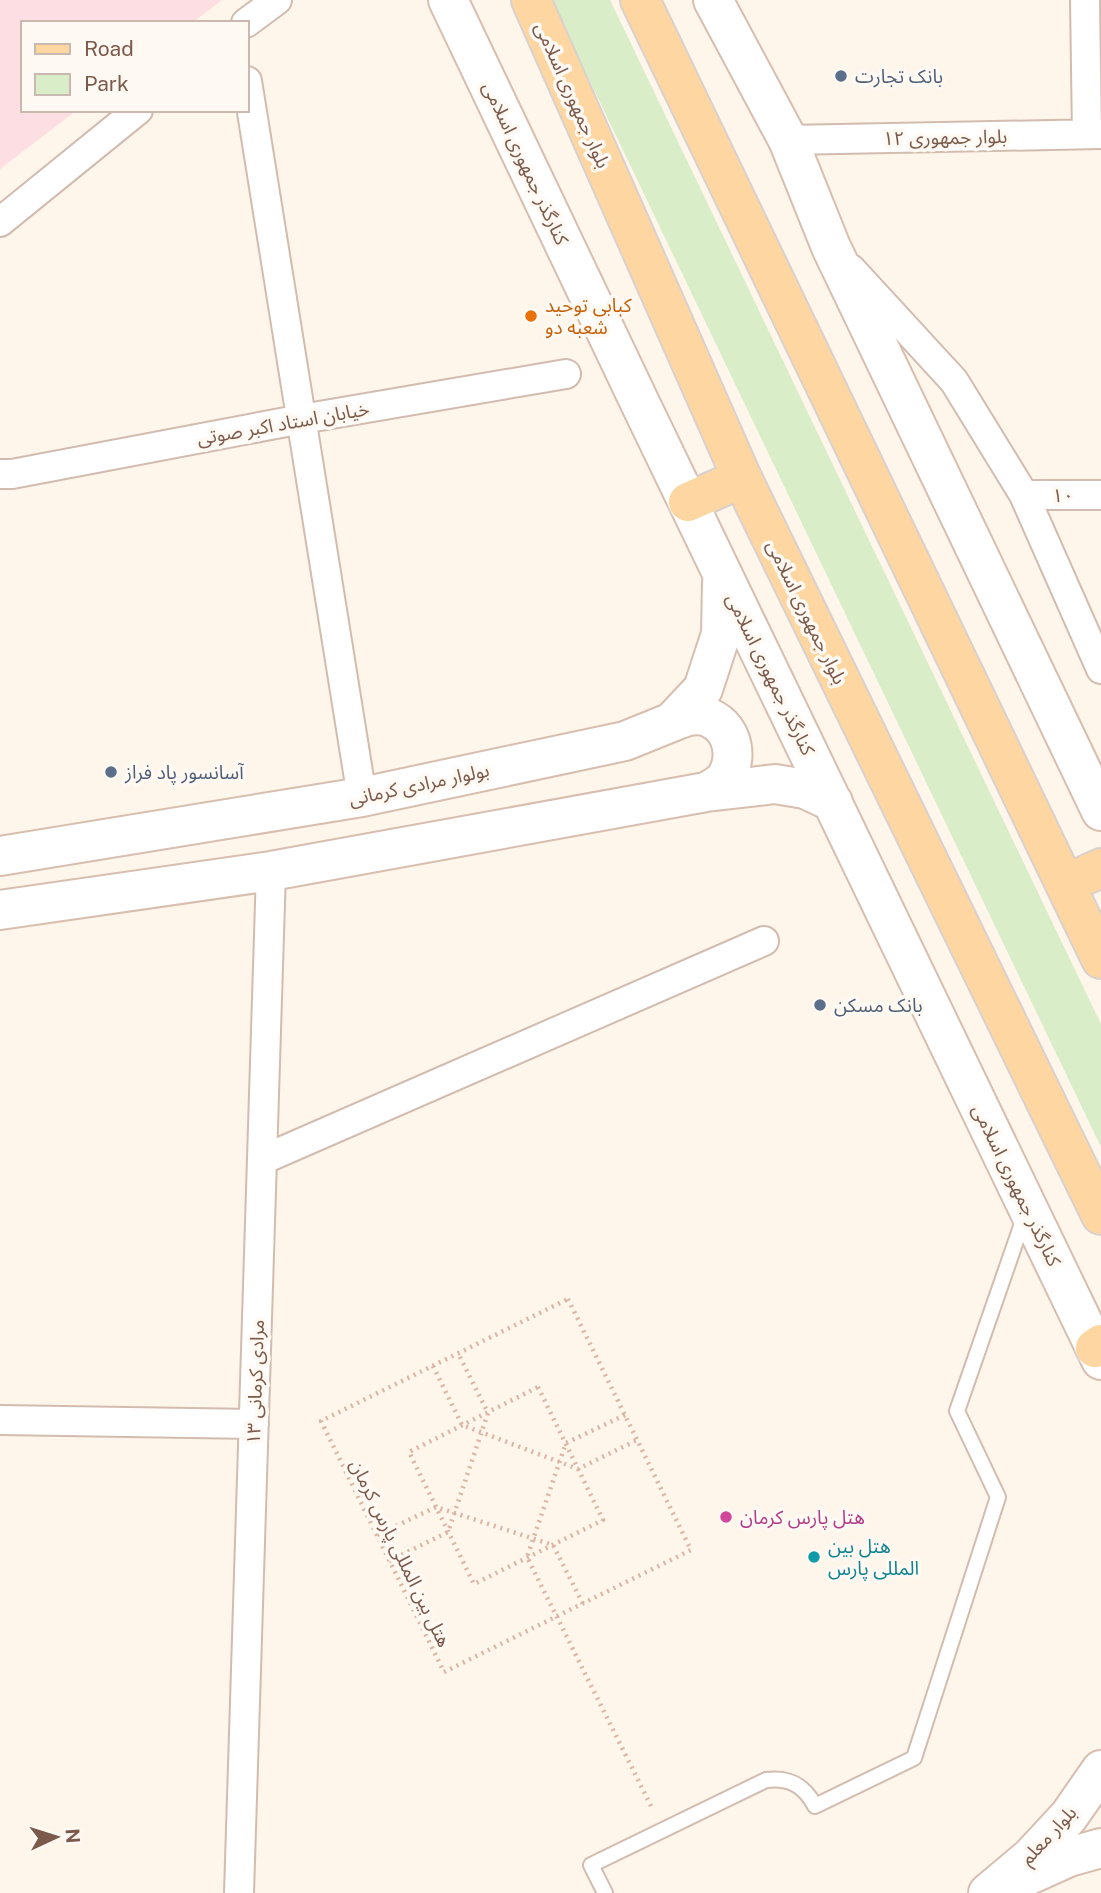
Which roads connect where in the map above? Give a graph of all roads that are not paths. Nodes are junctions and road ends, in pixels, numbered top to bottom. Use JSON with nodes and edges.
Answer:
{"nodes":[{"id":1,"x":277,"y":0,"type":"edge"},
{"id":2,"x":448,"y":0,"type":"edge"},
{"id":3,"x":531,"y":0,"type":"edge"},
{"id":4,"x":639,"y":0,"type":"edge"},
{"id":5,"x":713,"y":0,"type":"edge"},
{"id":6,"x":1085,"y":0,"type":"edge"},
{"id":7,"x":248,"y":22,"type":"edge"},
{"id":8,"x":248,"y":87,"type":"edge"},
{"id":9,"x":136,"y":112,"type":"edge"},
{"id":10,"x":1094,"y":134,"type":"edge"},
{"id":11,"x":788,"y":140,"type":"junction"},
{"id":12,"x":0,"y":222,"type":"edge"},
{"id":13,"x":831,"y":247,"type":"junction"},
{"id":14,"x":566,"y":374,"type":"dead end"},
{"id":15,"x":302,"y":419,"type":"junction"},
{"id":16,"x":0,"y":474,"type":"edge"},
{"id":17,"x":742,"y":478,"type":"junction"},
{"id":18,"x":1024,"y":495,"type":"junction"},
{"id":19,"x":1101,"y":495,"type":"edge"},
{"id":20,"x":688,"y":502,"type":"junction"},
{"id":21,"x":722,"y":573,"type":"junction"},
{"id":22,"x":1101,"y":669,"type":"edge"},
{"id":23,"x":672,"y":722,"type":"junction"},
{"id":24,"x":706,"y":792,"type":"junction"},
{"id":25,"x":362,"y":797,"type":"junction"},
{"id":26,"x":833,"y":802,"type":"junction"},
{"id":27,"x":1101,"y":811,"type":"edge"},
{"id":28,"x":0,"y":856,"type":"edge"},
{"id":29,"x":1101,"y":868,"type":"edge"},
{"id":30,"x":271,"y":871,"type":"junction"},
{"id":31,"x":1066,"y":884,"type":"junction"},
{"id":32,"x":0,"y":910,"type":"edge"},
{"id":33,"x":764,"y":941,"type":"dead end"},
{"id":34,"x":1101,"y":959,"type":"edge"},
{"id":35,"x":262,"y":1160,"type":"junction"},
{"id":36,"x":1027,"y":1207,"type":"junction"},
{"id":37,"x":1101,"y":1215,"type":"edge"},
{"id":38,"x":1099,"y":1351,"type":"edge"},
{"id":39,"x":0,"y":1419,"type":"edge"},
{"id":40,"x":254,"y":1424,"type":"junction"},
{"id":41,"x":1101,"y":1770,"type":"edge"},
{"id":42,"x":1101,"y":1848,"type":"edge"},
{"id":43,"x":239,"y":1893,"type":"edge"},
{"id":44,"x":605,"y":1893,"type":"edge"},
{"id":45,"x":988,"y":1893,"type":"edge"}],
"edges":[{"from":1,"to":7,"type":"street"},
{"from":2,"to":20,"type":"street","name":"کنارگذر جمهوری اسلامی"},
{"from":3,"to":17,"type":"main road","name":"بلوار جمهوری اسلامی"},
{"from":4,"to":31,"type":"main road"},
{"from":5,"to":11,"type":"street"},
{"from":6,"to":10,"type":"street"},
{"from":8,"to":15,"type":"street"},
{"from":9,"to":12,"type":"street"},
{"from":10,"to":11,"type":"street","name":"بلوار جمهوری ۱۲"},
{"from":11,"to":13,"type":"street"},
{"from":13,"to":18,"type":"street"},
{"from":13,"to":27,"type":"street"},
{"from":14,"to":15,"type":"street","name":"خیابان استاد اکبر صوتی"},
{"from":15,"to":16,"type":"street","name":"خیابان استاد اکبر صوتی"},
{"from":15,"to":25,"type":"street"},
{"from":17,"to":20,"type":"main road"},
{"from":17,"to":37,"type":"main road","name":"بلوار جمهوری اسلامی"},
{"from":18,"to":19,"type":"street","name":"۱۰"},
{"from":18,"to":22,"type":"street"},
{"from":20,"to":21,"type":"street","name":"کنارگذر جمهوری اسلامی"},
{"from":21,"to":23,"type":"street","name":"بولوار مرادی کرمانی"},
{"from":21,"to":26,"type":"street","name":"کنارگذر جمهوری اسلامی"},
{"from":23,"to":24,"type":"street"},
{"from":23,"to":25,"type":"street","name":"بولوار مرادی کرمانی"},
{"from":24,"to":26,"type":"street"},
{"from":24,"to":30,"type":"street"},
{"from":25,"to":28,"type":"street","name":"بولوار مرادی کرمانی"},
{"from":26,"to":36,"type":"street","name":"کنارگذر جمهوری اسلامی"},
{"from":29,"to":31,"type":"main road"},
{"from":30,"to":32,"type":"street"},
{"from":30,"to":35,"type":"street","name":"مرادی کرمانی ۱۳"},
{"from":31,"to":34,"type":"main road"},
{"from":33,"to":35,"type":"street"},
{"from":35,"to":40,"type":"street","name":"مرادی کرمانی ۱۳"},
{"from":36,"to":38,"type":"street","name":"کنارگذر جمهوری اسلامی"},
{"from":36,"to":44,"type":"lane"},
{"from":39,"to":40,"type":"street"},
{"from":40,"to":43,"type":"street","name":"مرادی کرمانی ۱۳"},
{"from":41,"to":45,"type":"street","name":"بلوار معلم"},
{"from":42,"to":45,"type":"street"}]}
